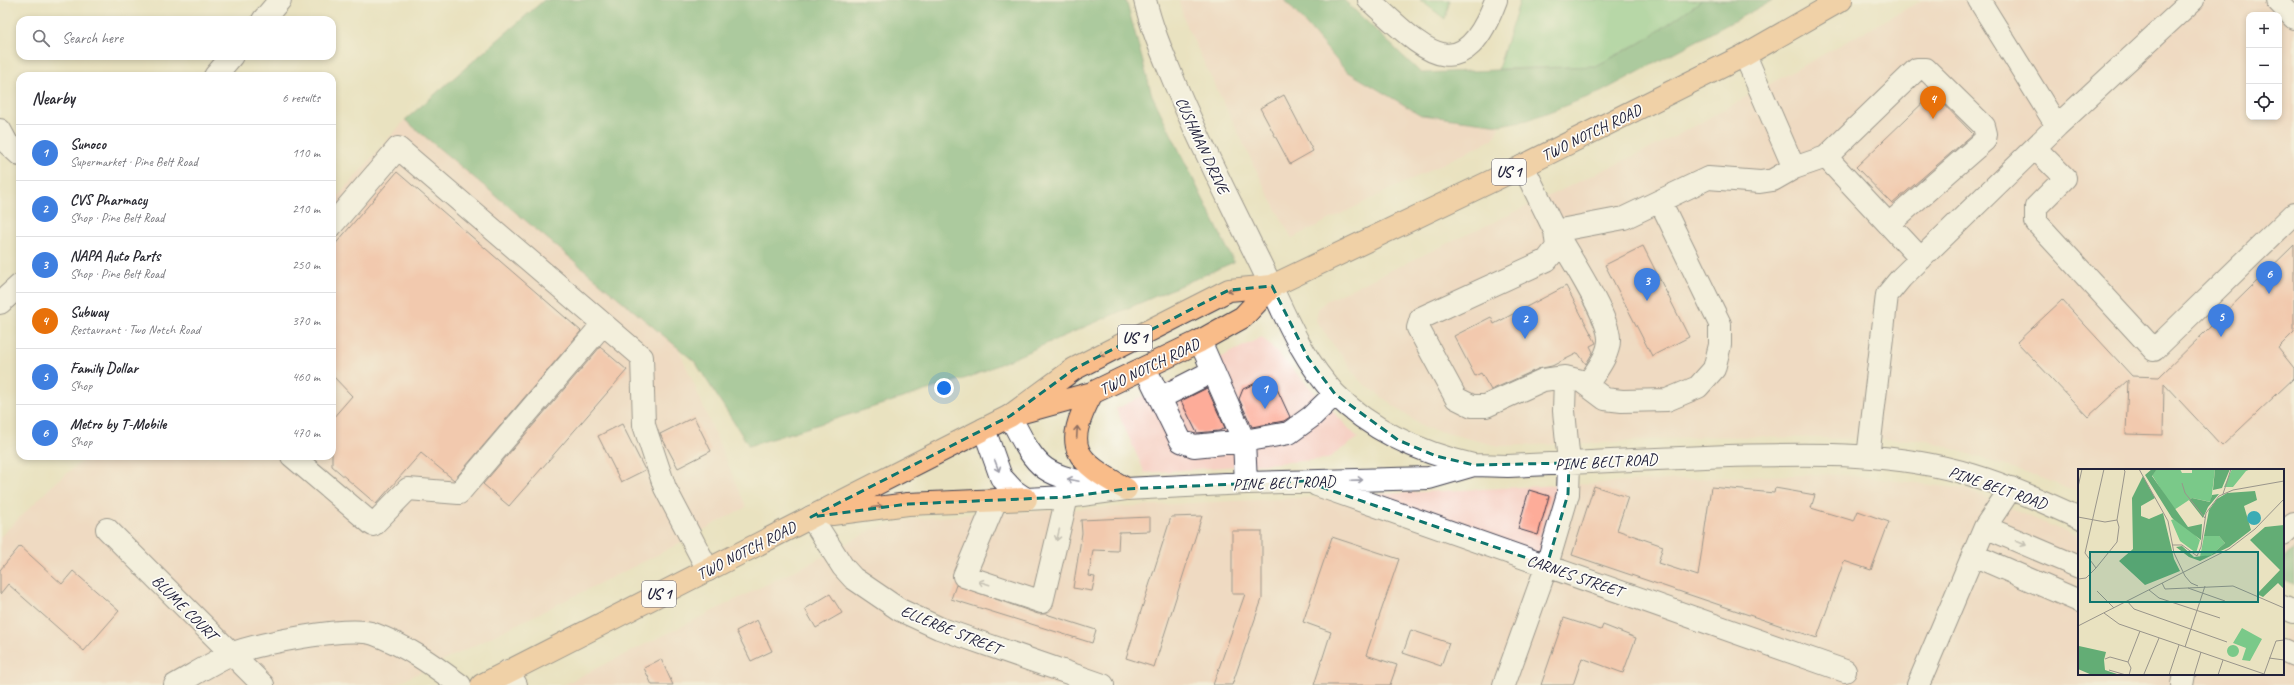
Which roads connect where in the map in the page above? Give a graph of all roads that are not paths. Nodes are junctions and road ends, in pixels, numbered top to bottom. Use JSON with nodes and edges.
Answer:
{"nodes":[{"id":1,"x":280,"y":0,"type":"edge"},
{"id":2,"x":1146,"y":0,"type":"edge"},
{"id":3,"x":1369,"y":0,"type":"edge"},
{"id":4,"x":1496,"y":0,"type":"edge"},
{"id":5,"x":1841,"y":0,"type":"edge"},
{"id":6,"x":1979,"y":0,"type":"edge"},
{"id":7,"x":2193,"y":0,"type":"edge"},
{"id":8,"x":2277,"y":0,"type":"edge"},
{"id":9,"x":266,"y":16,"type":"edge"},
{"id":10,"x":2294,"y":18,"type":"edge"},
{"id":11,"x":1745,"y":55,"type":"junction"},
{"id":12,"x":229,"y":60,"type":"edge"},
{"id":13,"x":218,"y":72,"type":"edge"},
{"id":14,"x":2057,"y":126,"type":"junction"},
{"id":15,"x":0,"y":130,"type":"edge"},
{"id":16,"x":2035,"y":148,"type":"junction"},
{"id":17,"x":16,"y":151,"type":"edge"},
{"id":18,"x":1826,"y":157,"type":"junction"},
{"id":19,"x":1523,"y":166,"type":"junction"},
{"id":20,"x":1794,"y":168,"type":"junction"},
{"id":21,"x":1660,"y":201,"type":"junction"},
{"id":22,"x":2294,"y":214,"type":"edge"},
{"id":23,"x":336,"y":220,"type":"edge"},
{"id":24,"x":1889,"y":224,"type":"junction"},
{"id":25,"x":1556,"y":231,"type":"junction"},
{"id":26,"x":1921,"y":259,"type":"junction"},
{"id":27,"x":1272,"y":286,"type":"junction"},
{"id":28,"x":16,"y":289,"type":"edge"},
{"id":29,"x":0,"y":303,"type":"edge"},
{"id":30,"x":604,"y":324,"type":"junction"},
{"id":31,"x":1200,"y":341,"type":"junction"},
{"id":32,"x":1145,"y":368,"type":"junction"},
{"id":33,"x":1213,"y":371,"type":"junction"},
{"id":34,"x":1564,"y":377,"type":"junction"},
{"id":35,"x":1587,"y":385,"type":"junction"},
{"id":36,"x":1092,"y":393,"type":"junction"},
{"id":37,"x":1335,"y":394,"type":"junction"},
{"id":38,"x":1160,"y":398,"type":"junction"},
{"id":39,"x":1010,"y":416,"type":"junction"},
{"id":40,"x":984,"y":429,"type":"junction"},
{"id":41,"x":1244,"y":441,"type":"junction"},
{"id":42,"x":1868,"y":457,"type":"junction"},
{"id":43,"x":297,"y":460,"type":"edge"},
{"id":44,"x":1569,"y":463,"type":"junction"},
{"id":45,"x":1474,"y":465,"type":"junction"},
{"id":46,"x":1304,"y":481,"type":"junction"},
{"id":47,"x":1246,"y":483,"type":"junction"},
{"id":48,"x":2011,"y":488,"type":"junction"},
{"id":49,"x":1126,"y":489,"type":"junction"},
{"id":50,"x":1068,"y":497,"type":"junction"},
{"id":51,"x":1026,"y":498,"type":"junction"},
{"id":52,"x":996,"y":500,"type":"junction"},
{"id":53,"x":811,"y":518,"type":"junction"},
{"id":54,"x":2078,"y":518,"type":"edge"},
{"id":55,"x":2294,"y":524,"type":"edge"},
{"id":56,"x":1985,"y":527,"type":"junction"},
{"id":57,"x":107,"y":529,"type":"dead end"},
{"id":58,"x":2284,"y":533,"type":"edge"},
{"id":59,"x":1974,"y":555,"type":"junction"},
{"id":60,"x":1547,"y":565,"type":"junction"},
{"id":61,"x":2078,"y":567,"type":"edge"},
{"id":62,"x":708,"y":570,"type":"junction"},
{"id":63,"x":2078,"y":601,"type":"edge"},
{"id":64,"x":2284,"y":607,"type":"edge"},
{"id":65,"x":2294,"y":612,"type":"edge"},
{"id":66,"x":2284,"y":650,"type":"edge"},
{"id":67,"x":231,"y":654,"type":"junction"},
{"id":68,"x":2294,"y":655,"type":"edge"},
{"id":69,"x":1845,"y":671,"type":"dead end"},
{"id":70,"x":2184,"y":675,"type":"edge"},
{"id":71,"x":512,"y":678,"type":"edge"},
{"id":72,"x":175,"y":685,"type":"edge"},
{"id":73,"x":263,"y":685,"type":"edge"},
{"id":74,"x":460,"y":685,"type":"edge"},
{"id":75,"x":482,"y":685,"type":"edge"},
{"id":76,"x":1103,"y":685,"type":"edge"},
{"id":77,"x":1504,"y":685,"type":"edge"},
{"id":78,"x":1918,"y":685,"type":"edge"},
{"id":79,"x":2182,"y":685,"type":"edge"}],
"edges":[{"from":1,"to":9,"type":"street"},
{"from":2,"to":27,"type":"street","name":"CUSHMAN DRIVE"},
{"from":3,"to":4,"type":"street"},
{"from":5,"to":11,"type":"main road","name":"TWO NOTCH ROAD","number":"US 1"},
{"from":6,"to":14,"type":"street"},
{"from":7,"to":14,"type":"street"},
{"from":8,"to":10,"type":"street"},
{"from":11,"to":19,"type":"main road","name":"TWO NOTCH ROAD","number":"US 1"},
{"from":11,"to":20,"type":"street"},
{"from":12,"to":13,"type":"street"},
{"from":14,"to":16,"type":"street"},
{"from":15,"to":17,"type":"street"},
{"from":16,"to":22,"type":"street"},
{"from":16,"to":26,"type":"street"},
{"from":18,"to":20,"type":"street"},
{"from":18,"to":24,"type":"street"},
{"from":18,"to":24,"type":"street"},
{"from":19,"to":25,"type":"street"},
{"from":19,"to":27,"type":"main road","name":"TWO NOTCH ROAD","number":"US 1"},
{"from":20,"to":21,"type":"street"},
{"from":21,"to":25,"type":"street"},
{"from":21,"to":35,"type":"street"},
{"from":23,"to":30,"type":"street"},
{"from":24,"to":26,"type":"street"},
{"from":25,"to":34,"type":"street"},
{"from":25,"to":35,"type":"street"},
{"from":26,"to":42,"type":"street"},
{"from":27,"to":31,"type":"main road","name":"TWO NOTCH ROAD","number":"US 1"},
{"from":27,"to":37,"type":"street","name":"CUSHMAN DRIVE"},
{"from":27,"to":39,"type":"main road","name":"TWO NOTCH ROAD","number":"US 1","one_way":true},
{"from":28,"to":29,"type":"street"},
{"from":30,"to":43,"type":"street"},
{"from":30,"to":62,"type":"street"},
{"from":31,"to":32,"type":"main road","name":"TWO NOTCH ROAD","number":"US 1"},
{"from":31,"to":33,"type":"street"},
{"from":32,"to":36,"type":"main road","name":"TWO NOTCH ROAD","number":"US 1"},
{"from":32,"to":38,"type":"street"},
{"from":33,"to":38,"type":"street"},
{"from":33,"to":41,"type":"street"},
{"from":34,"to":35,"type":"street"},
{"from":34,"to":44,"type":"street"},
{"from":36,"to":39,"type":"main road","name":"TWO NOTCH ROAD","number":"US 1"},
{"from":49,"to":36,"type":"main road","one_way":true},
{"from":37,"to":41,"type":"street"},
{"from":37,"to":45,"type":"street","name":"CUSHMAN DRIVE"},
{"from":38,"to":41,"type":"street"},
{"from":39,"to":40,"type":"main road","name":"TWO NOTCH ROAD","number":"US 1"},
{"from":49,"to":39,"type":"street","name":"PINE BELT ROAD","one_way":true},
{"from":40,"to":51,"type":"street","one_way":true},
{"from":40,"to":53,"type":"main road","name":"TWO NOTCH ROAD","number":"US 1"},
{"from":41,"to":47,"type":"street"},
{"from":42,"to":44,"type":"street","name":"PINE BELT ROAD"},
{"from":42,"to":48,"type":"street","name":"PINE BELT ROAD"},
{"from":44,"to":45,"type":"street","name":"PINE BELT ROAD"},
{"from":44,"to":60,"type":"street"},
{"from":46,"to":45,"type":"street","name":"PINE BELT ROAD","one_way":true},
{"from":46,"to":47,"type":"street","name":"PINE BELT ROAD"},
{"from":46,"to":60,"type":"street","name":"CARNES STREET"},
{"from":47,"to":49,"type":"street","name":"PINE BELT ROAD"},
{"from":48,"to":54,"type":"street","name":"PINE BELT ROAD"},
{"from":48,"to":56,"type":"street"},
{"from":49,"to":50,"type":"street","name":"PINE BELT ROAD"},
{"from":50,"to":51,"type":"street","name":"PINE BELT ROAD"},
{"from":50,"to":52,"type":"street","one_way":true},
{"from":51,"to":52,"type":"main road"},
{"from":53,"to":52,"type":"main road","one_way":true},
{"from":53,"to":62,"type":"main road","name":"TWO NOTCH ROAD","number":"US 1"},
{"from":53,"to":76,"type":"street","name":"ELLERBE STREET"},
{"from":55,"to":58,"type":"street"},
{"from":56,"to":59,"type":"street"},
{"from":56,"to":61,"type":"street","one_way":true},
{"from":57,"to":67,"type":"street","name":"BLUME COURT"},
{"from":59,"to":63,"type":"street"},
{"from":59,"to":78,"type":"street"},
{"from":60,"to":69,"type":"street","name":"CARNES STREET"},
{"from":60,"to":77,"type":"street"},
{"from":62,"to":71,"type":"main road","name":"TWO NOTCH ROAD","number":"US 1"},
{"from":64,"to":65,"type":"street"},
{"from":66,"to":68,"type":"street"},
{"from":67,"to":72,"type":"street"},
{"from":67,"to":73,"type":"street","name":"BLUME COURT"},
{"from":67,"to":74,"type":"street"},
{"from":70,"to":79,"type":"street"},
{"from":71,"to":75,"type":"main road","name":"TWO NOTCH ROAD","number":"US 1"}]}
